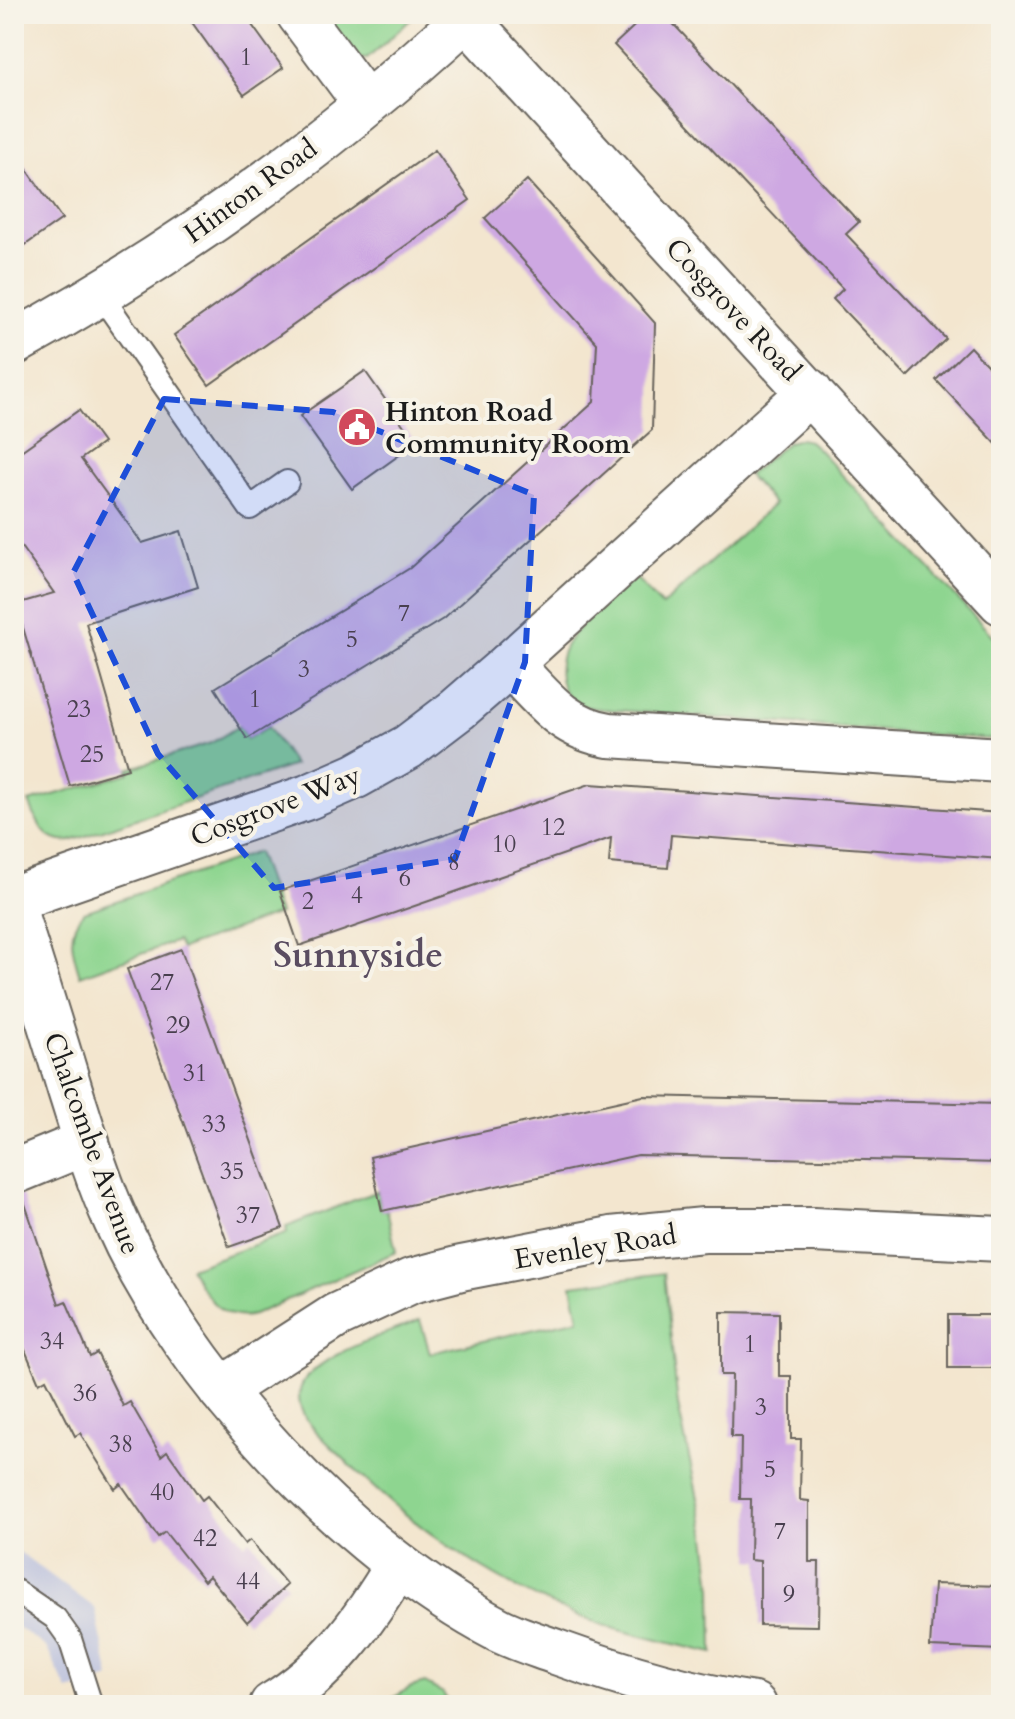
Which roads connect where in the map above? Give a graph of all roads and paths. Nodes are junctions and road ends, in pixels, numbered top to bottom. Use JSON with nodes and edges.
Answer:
{"nodes":[{"id":1,"x":299,"y":14,"type":"edge"},
{"id":2,"x":468,"y":16,"type":"edge"},
{"id":3,"x":366,"y":104,"type":"junction"},
{"id":4,"x":100,"y":294,"type":"junction"},
{"id":5,"x":14,"y":343,"type":"edge"},
{"id":6,"x":810,"y":392,"type":"junction"},
{"id":7,"x":287,"y":482,"type":"dead end"},
{"id":8,"x":1001,"y":602,"type":"edge"},
{"id":9,"x":510,"y":664,"type":"junction"},
{"id":10,"x":1001,"y":760,"type":"edge"},
{"id":11,"x":14,"y":899,"type":"edge"},
{"id":12,"x":14,"y":910,"type":"edge"},
{"id":13,"x":87,"y":1142,"type":"junction"},
{"id":14,"x":14,"y":1172,"type":"edge"},
{"id":15,"x":1001,"y":1239,"type":"edge"},
{"id":16,"x":221,"y":1390,"type":"junction"},
{"id":17,"x":398,"y":1565,"type":"junction"},
{"id":18,"x":14,"y":1590,"type":"edge"},
{"id":19,"x":91,"y":1705,"type":"edge"},
{"id":20,"x":272,"y":1705,"type":"edge"},
{"id":21,"x":754,"y":1705,"type":"edge"}],
"edges":[{"from":1,"to":3,"type":"street"},
{"from":2,"to":3,"type":"street","name":"Hinton Road"},
{"from":2,"to":6,"type":"street","name":"Cosgrove Road"},
{"from":3,"to":4,"type":"street","name":"Hinton Road"},
{"from":4,"to":5,"type":"street","name":"Hinton Road"},
{"from":4,"to":7,"type":"lane"},
{"from":6,"to":8,"type":"street","name":"Cosgrove Road"},
{"from":6,"to":9,"type":"street","name":"Cosgrove Way"},
{"from":9,"to":10,"type":"street"},
{"from":9,"to":11,"type":"street","name":"Cosgrove Way"},
{"from":12,"to":13,"type":"street","name":"Chalcombe Avenue"},
{"from":13,"to":14,"type":"street"},
{"from":13,"to":16,"type":"street","name":"Chalcombe Avenue"},
{"from":15,"to":16,"type":"street","name":"Evenley Road"},
{"from":16,"to":17,"type":"street","name":"Chalcombe Avenue"},
{"from":17,"to":20,"type":"street"},
{"from":17,"to":21,"type":"street","name":"Chalcombe Avenue"},
{"from":18,"to":19,"type":"lane"}]}
